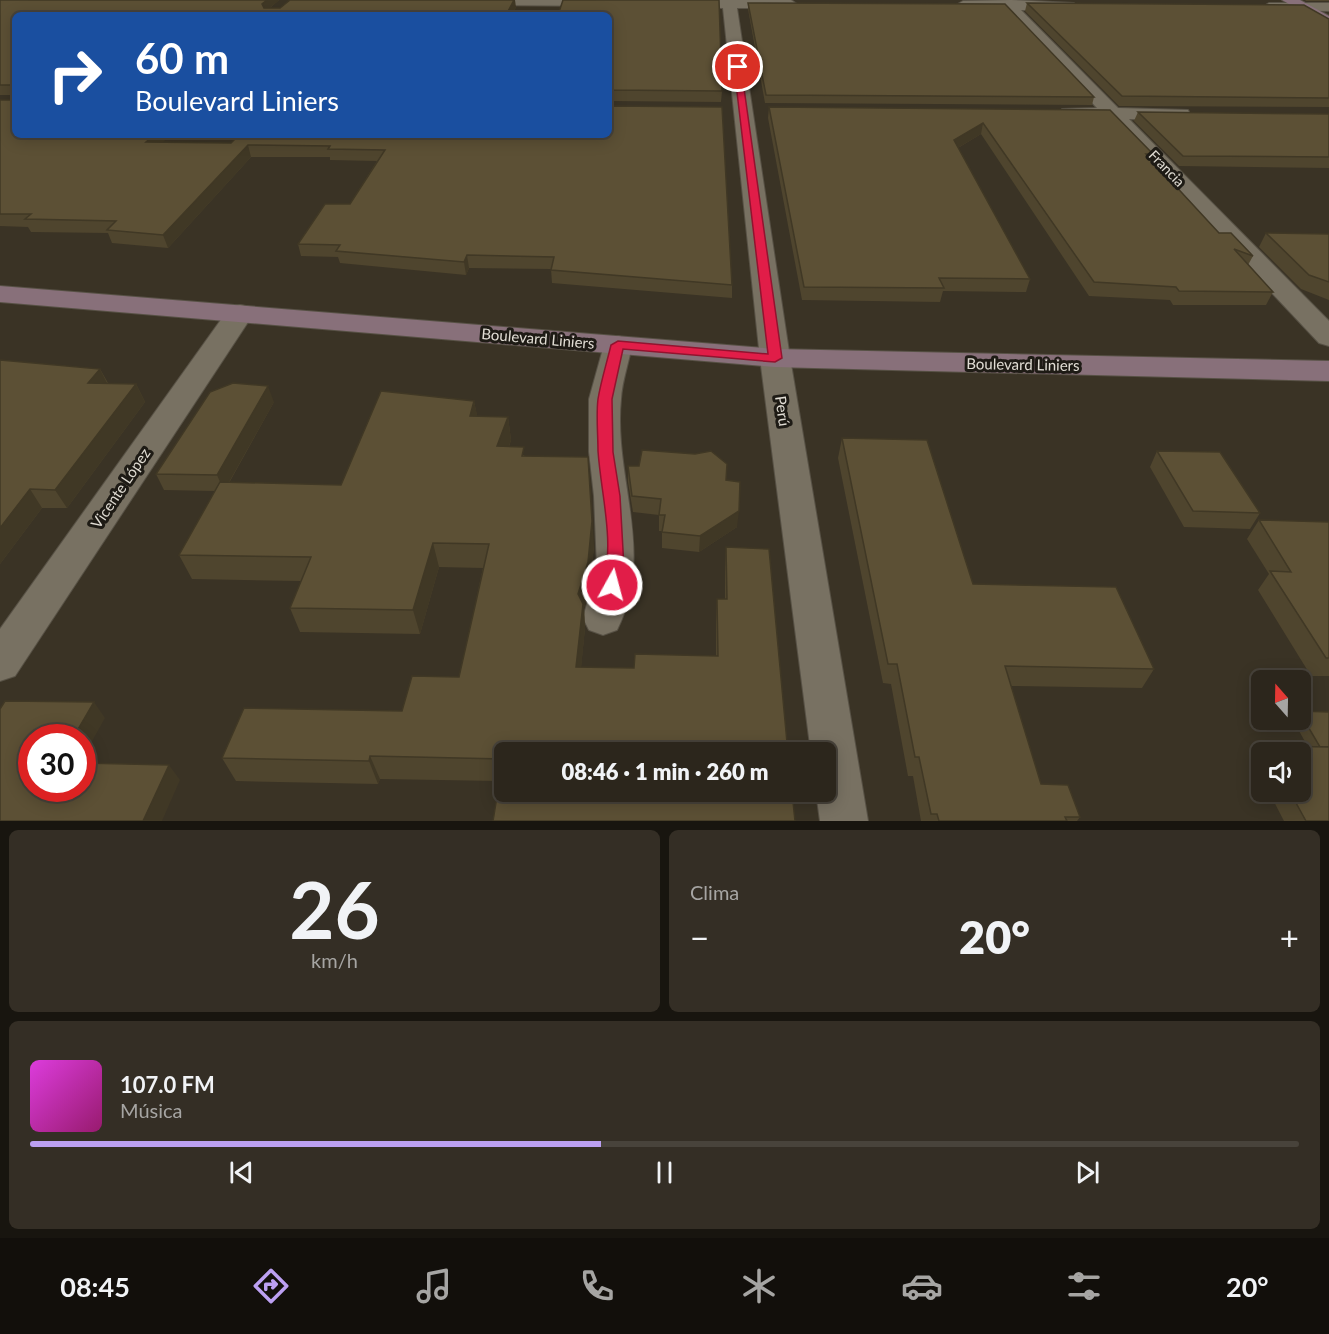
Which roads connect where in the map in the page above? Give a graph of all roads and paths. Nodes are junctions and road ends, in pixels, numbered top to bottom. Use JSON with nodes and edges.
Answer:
{"nodes":[{"id":1,"x":458,"y":1,"type":"edge"},
{"id":2,"x":623,"y":2,"type":"edge"},
{"id":3,"x":729,"y":2,"type":"edge"},
{"id":4,"x":658,"y":3,"type":"edge"},
{"id":5,"x":1006,"y":3,"type":"edge"},
{"id":6,"x":1295,"y":3,"type":"edge"},
{"id":7,"x":799,"y":4,"type":"edge"},
{"id":8,"x":950,"y":5,"type":"edge"},
{"id":9,"x":1078,"y":6,"type":"edge"},
{"id":10,"x":1254,"y":7,"type":"edge"},
{"id":11,"x":1329,"y":7,"type":"edge"},
{"id":12,"x":1329,"y":22,"type":"edge"},
{"id":13,"x":721,"y":110,"type":"edge"},
{"id":14,"x":743,"y":110,"type":"junction"},
{"id":15,"x":767,"y":110,"type":"edge"},
{"id":16,"x":1054,"y":113,"type":"edge"},
{"id":17,"x":1114,"y":113,"type":"junction"},
{"id":18,"x":1198,"y":114,"type":"edge"},
{"id":19,"x":0,"y":294,"type":"edge"},
{"id":20,"x":240,"y":313,"type":"junction"},
{"id":21,"x":1329,"y":337,"type":"edge"},
{"id":22,"x":618,"y":345,"type":"junction"},
{"id":23,"x":775,"y":358,"type":"junction"},
{"id":24,"x":1329,"y":371,"type":"edge"},
{"id":25,"x":603,"y":618,"type":"dead end"},
{"id":26,"x":0,"y":663,"type":"edge"},
{"id":27,"x":844,"y":821,"type":"edge"}],
"edges":[{"from":1,"to":2,"type":"street"},
{"from":3,"to":4,"type":"street"},
{"from":3,"to":7,"type":"street"},
{"from":3,"to":14,"type":"street","name":"Perú"},
{"from":5,"to":8,"type":"street"},
{"from":5,"to":9,"type":"street"},
{"from":5,"to":17,"type":"street","name":"Francia"},
{"from":6,"to":10,"type":"street"},
{"from":6,"to":11,"type":"street"},
{"from":6,"to":12,"type":"main road"},
{"from":13,"to":14,"type":"street"},
{"from":14,"to":15,"type":"street"},
{"from":14,"to":23,"type":"street","name":"Perú"},
{"from":16,"to":17,"type":"street"},
{"from":17,"to":18,"type":"street"},
{"from":17,"to":21,"type":"street","name":"Francia"},
{"from":19,"to":20,"type":"main road","name":"Boulevard Liniers"},
{"from":20,"to":22,"type":"main road","name":"Boulevard Liniers"},
{"from":20,"to":26,"type":"street","name":"Vicente López"},
{"from":22,"to":23,"type":"main road","name":"Boulevard Liniers"},
{"from":22,"to":25,"type":"street"},
{"from":23,"to":24,"type":"main road","name":"Boulevard Liniers"},
{"from":23,"to":27,"type":"street","name":"Perú"}]}
